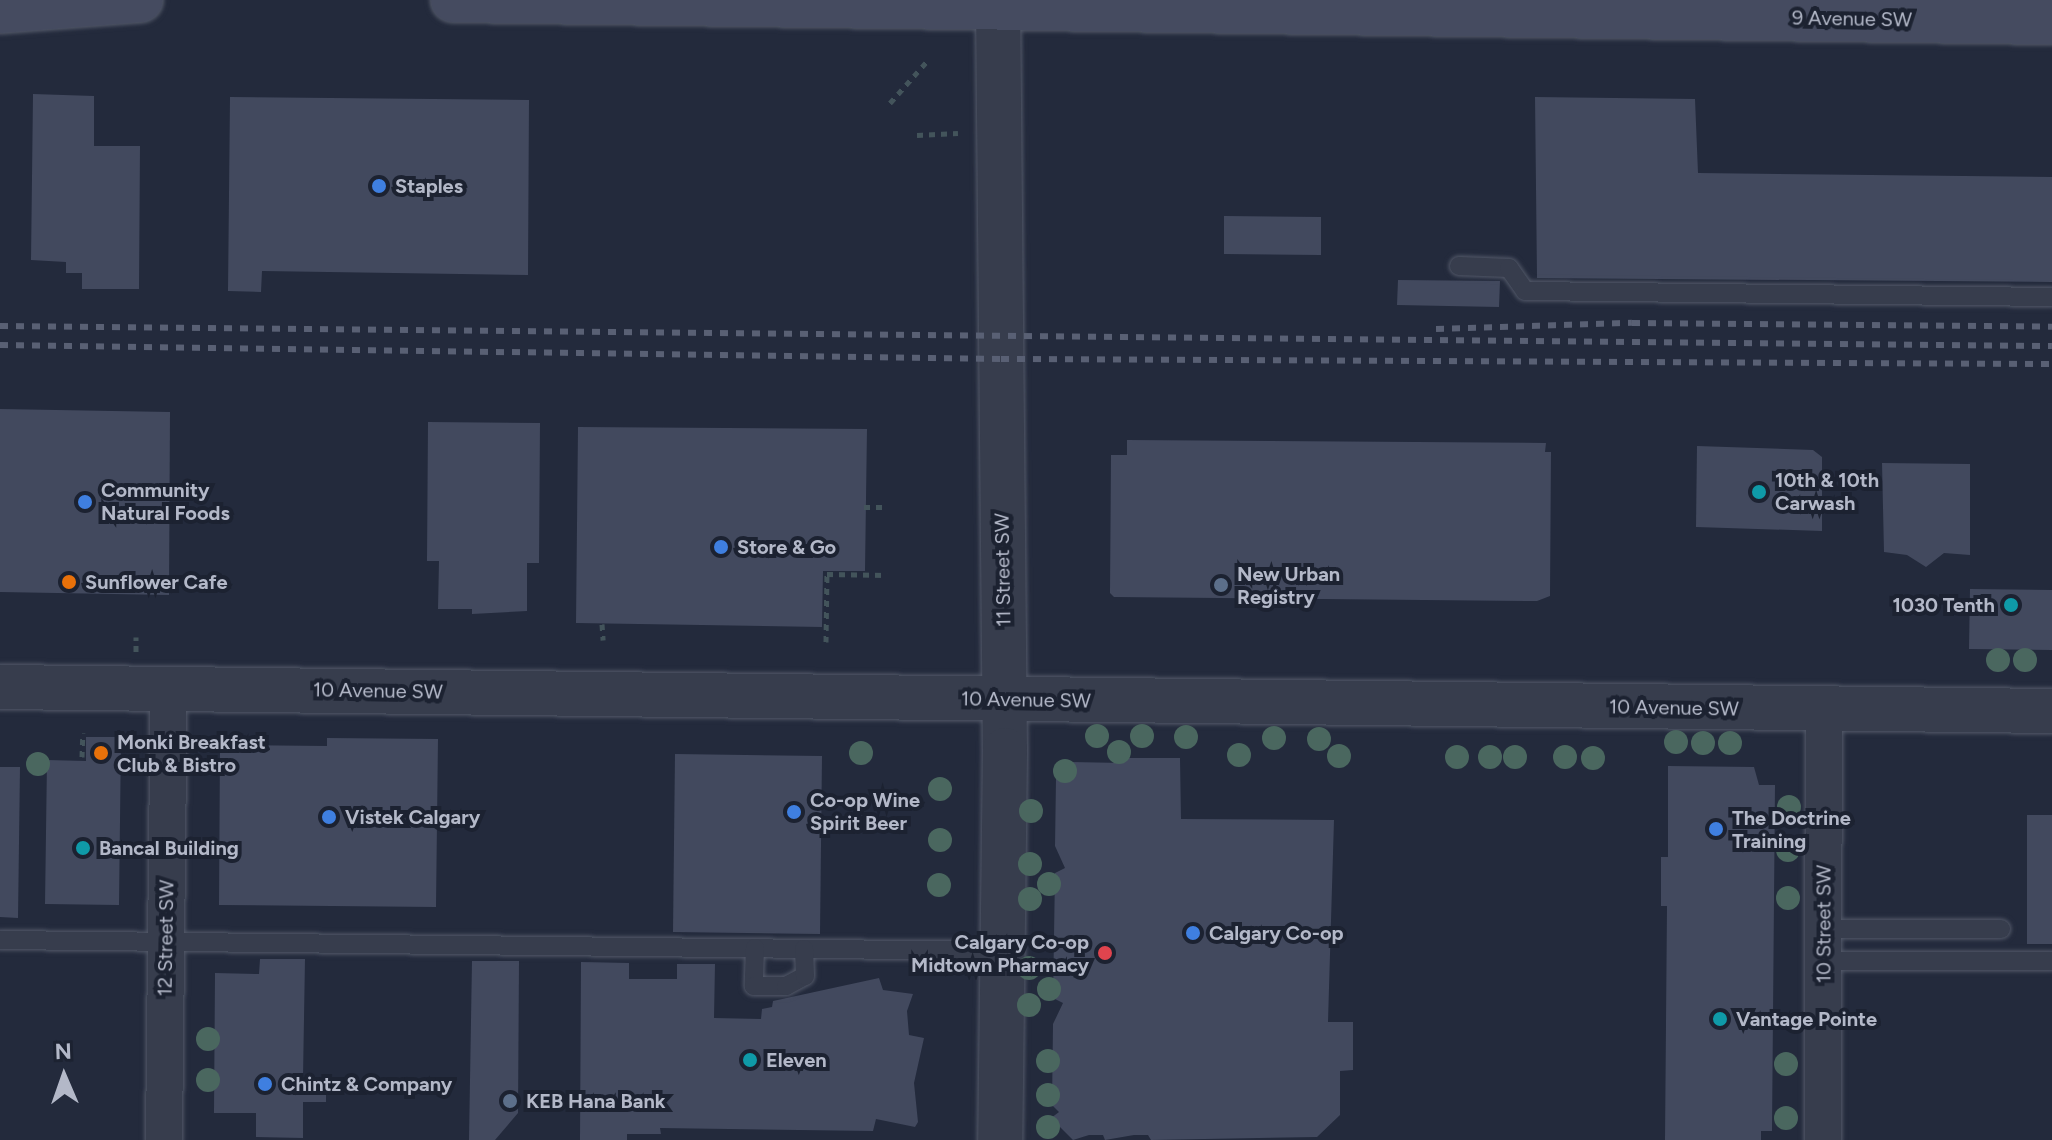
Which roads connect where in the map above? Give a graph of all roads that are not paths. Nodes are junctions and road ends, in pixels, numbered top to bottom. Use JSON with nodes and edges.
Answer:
{"nodes":[{"id":1,"x":141,"y":0,"type":"edge"},
{"id":2,"x":453,"y":0,"type":"edge"},
{"id":3,"x":998,"y":5,"type":"edge"},
{"id":4,"x":1830,"y":10,"type":"edge"},
{"id":5,"x":1928,"y":10,"type":"edge"},
{"id":6,"x":0,"y":11,"type":"edge"},
{"id":7,"x":2052,"y":22,"type":"edge"},
{"id":8,"x":1459,"y":266,"type":"dead end"},
{"id":9,"x":2052,"y":297,"type":"edge"},
{"id":10,"x":0,"y":687,"type":"edge"},
{"id":11,"x":169,"y":688,"type":"junction"},
{"id":12,"x":1004,"y":699,"type":"junction"},
{"id":13,"x":1824,"y":709,"type":"junction"},
{"id":14,"x":2052,"y":711,"type":"edge"},
{"id":15,"x":2001,"y":929,"type":"dead end"},
{"id":16,"x":0,"y":940,"type":"edge"},
{"id":17,"x":166,"y":942,"type":"junction"},
{"id":18,"x":1824,"y":945,"type":"junction"},
{"id":19,"x":755,"y":948,"type":"junction"},
{"id":20,"x":804,"y":949,"type":"junction"},
{"id":21,"x":1003,"y":951,"type":"junction"},
{"id":22,"x":2052,"y":961,"type":"edge"},
{"id":23,"x":164,"y":1140,"type":"edge"},
{"id":24,"x":1000,"y":1140,"type":"edge"},
{"id":25,"x":1823,"y":1140,"type":"edge"}],
"edges":[{"from":1,"to":6,"type":"main road"},
{"from":2,"to":3,"type":"main road","name":"9 Avenue SW"},
{"from":3,"to":4,"type":"main road","name":"9 Avenue SW"},
{"from":3,"to":12,"type":"street","name":"11 Street SW"},
{"from":4,"to":5,"type":"main road","name":"9 Avenue SW"},
{"from":5,"to":7,"type":"main road","name":"9 Avenue SW"},
{"from":8,"to":9,"type":"lane"},
{"from":10,"to":11,"type":"street","name":"10 Avenue SW"},
{"from":11,"to":12,"type":"street","name":"10 Avenue SW"},
{"from":11,"to":17,"type":"street","name":"12 Street SW"},
{"from":12,"to":13,"type":"street","name":"10 Avenue SW"},
{"from":12,"to":21,"type":"street","name":"11 Street SW"},
{"from":13,"to":14,"type":"street","name":"10 Avenue SW"},
{"from":13,"to":18,"type":"street","name":"10 Street SW"},
{"from":15,"to":18,"type":"lane"},
{"from":16,"to":17,"type":"lane"},
{"from":17,"to":19,"type":"lane"},
{"from":17,"to":23,"type":"street","name":"12 Street SW"},
{"from":18,"to":22,"type":"lane"},
{"from":18,"to":25,"type":"street","name":"10 Street SW"},
{"from":19,"to":20,"type":"lane"},
{"from":19,"to":20,"type":"lane"},
{"from":20,"to":21,"type":"lane"},
{"from":21,"to":24,"type":"street","name":"11 Street SW"}]}
